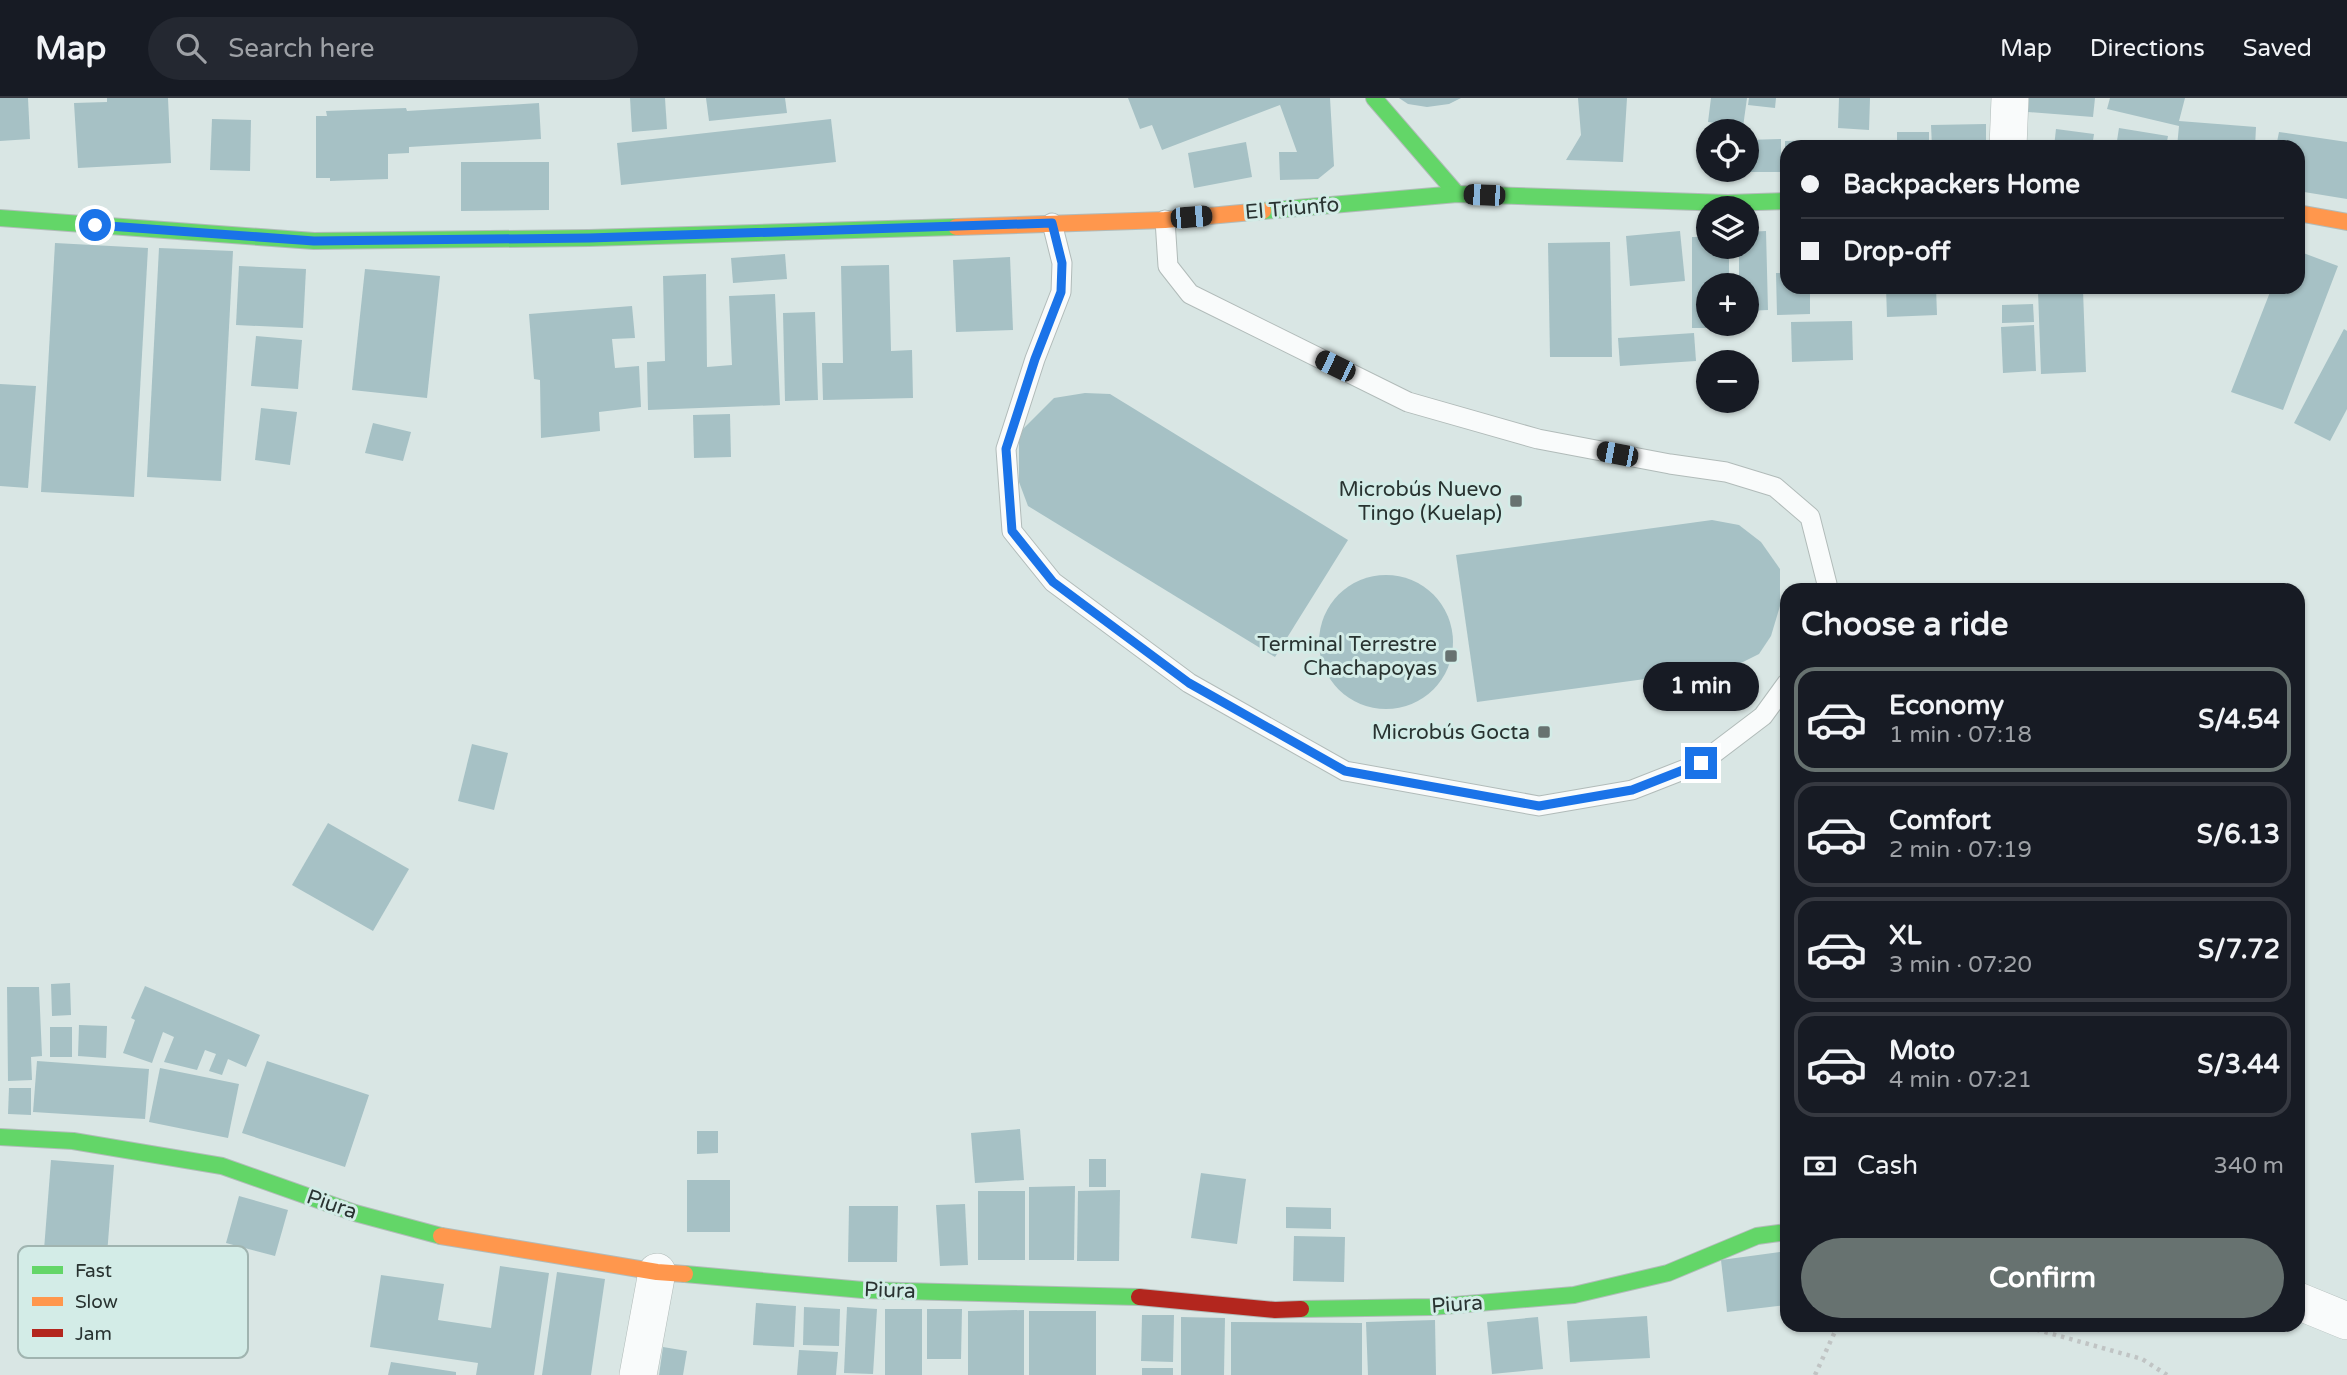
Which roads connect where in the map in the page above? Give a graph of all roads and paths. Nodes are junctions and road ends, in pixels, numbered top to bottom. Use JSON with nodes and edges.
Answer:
{"nodes":[{"id":1,"x":1374,"y":98,"type":"edge"},
{"id":2,"x":2010,"y":98,"type":"edge"},
{"id":3,"x":2008,"y":140,"type":"edge"},
{"id":4,"x":1457,"y":194,"type":"junction"},
{"id":5,"x":1780,"y":201,"type":"edge"},
{"id":6,"x":2305,"y":214,"type":"edge"},
{"id":7,"x":0,"y":219,"type":"edge"},
{"id":8,"x":1164,"y":220,"type":"junction"},
{"id":9,"x":2347,"y":222,"type":"edge"},
{"id":10,"x":1052,"y":223,"type":"junction"},
{"id":11,"x":1827,"y":583,"type":"edge"},
{"id":12,"x":1780,"y":693,"type":"edge"},
{"id":13,"x":0,"y":1137,"type":"edge"},
{"id":14,"x":1780,"y":1233,"type":"edge"},
{"id":15,"x":657,"y":1272,"type":"junction"},
{"id":16,"x":2305,"y":1304,"type":"edge"},
{"id":17,"x":2347,"y":1321,"type":"edge"},
{"id":18,"x":1835,"y":1332,"type":"edge"},
{"id":19,"x":2045,"y":1332,"type":"edge"},
{"id":20,"x":638,"y":1375,"type":"edge"},
{"id":21,"x":1815,"y":1375,"type":"edge"},
{"id":22,"x":2167,"y":1375,"type":"edge"}],
"edges":[{"from":1,"to":4,"type":"main road"},
{"from":2,"to":3,"type":"street"},
{"from":4,"to":5,"type":"main road","name":"El Triunfo"},
{"from":4,"to":8,"type":"main road","name":"El Triunfo"},
{"from":6,"to":9,"type":"main road"},
{"from":7,"to":10,"type":"main road","name":"El Triunfo"},
{"from":8,"to":10,"type":"main road","name":"El Triunfo"},
{"from":8,"to":11,"type":"lane"},
{"from":10,"to":12,"type":"lane"},
{"from":13,"to":15,"type":"main road","name":"Piura"},
{"from":14,"to":15,"type":"main road","name":"Piura"},
{"from":15,"to":20,"type":"street"},
{"from":16,"to":17,"type":"street"},
{"from":18,"to":21,"type":"path"},
{"from":19,"to":22,"type":"path"}]}
